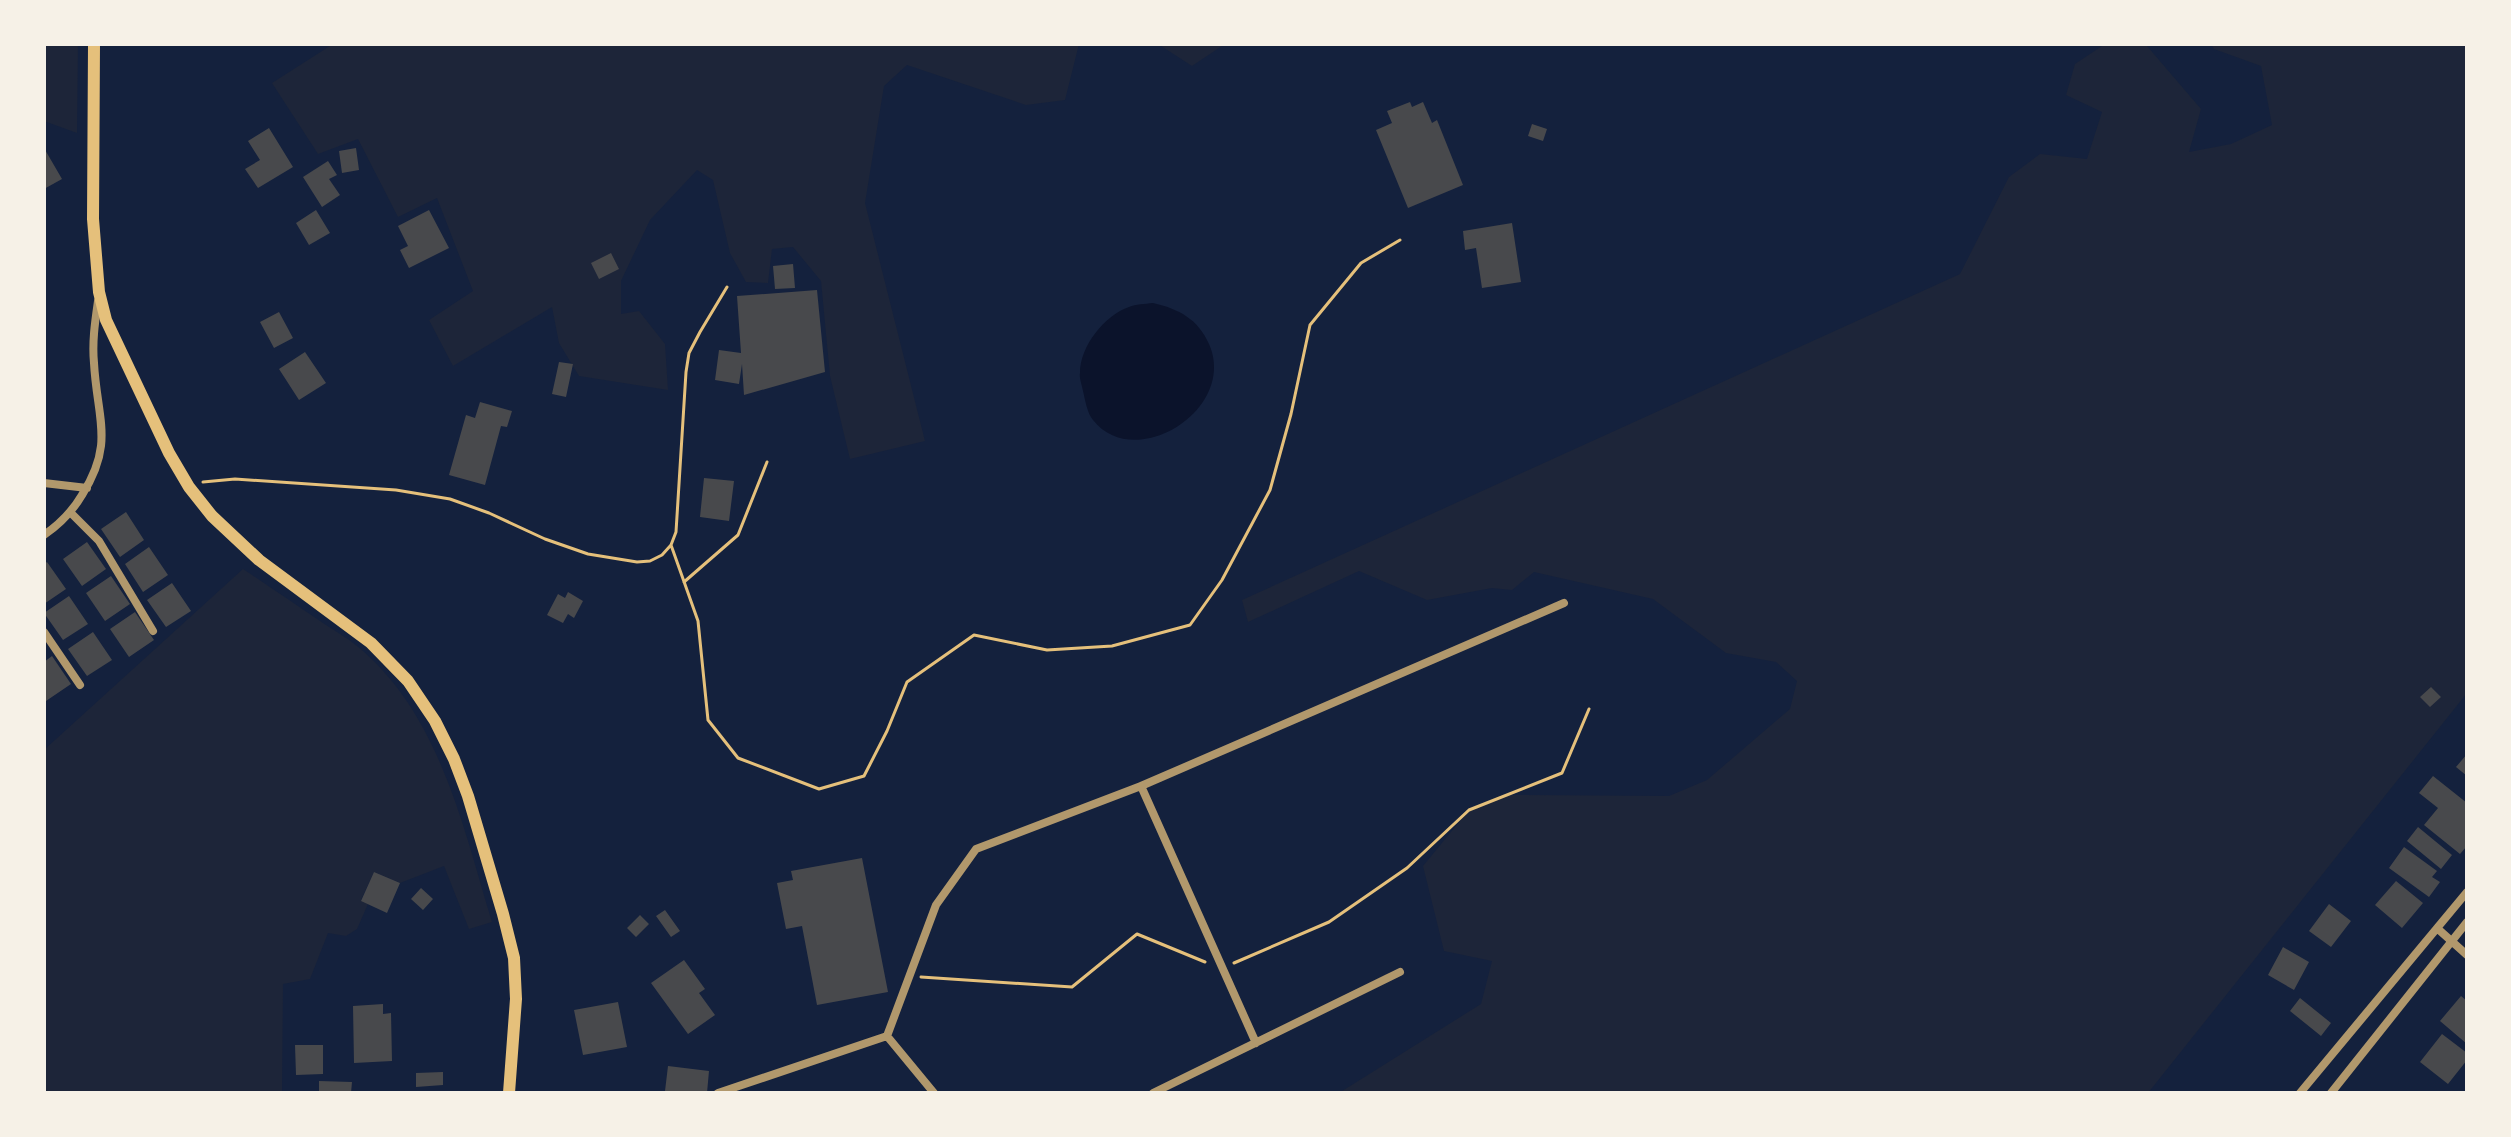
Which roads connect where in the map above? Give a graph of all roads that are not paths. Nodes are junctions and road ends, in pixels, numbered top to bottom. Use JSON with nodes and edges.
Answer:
{"nodes":[{"id":1,"x":94,"y":44,"type":"edge"},
{"id":2,"x":99,"y":292,"type":"junction"},
{"id":3,"x":44,"y":483,"type":"edge"},
{"id":4,"x":87,"y":488,"type":"junction"},
{"id":5,"x":71,"y":513,"type":"junction"},
{"id":6,"x":44,"y":535,"type":"edge"},
{"id":7,"x":1564,"y":603,"type":"dead end"},
{"id":8,"x":153,"y":631,"type":"dead end"},
{"id":9,"x":44,"y":632,"type":"edge"},
{"id":10,"x":80,"y":685,"type":"dead end"},
{"id":11,"x":1141,"y":786,"type":"junction"},
{"id":12,"x":2467,"y":892,"type":"edge"},
{"id":13,"x":2467,"y":922,"type":"edge"},
{"id":14,"x":2438,"y":929,"type":"junction"},
{"id":15,"x":2451,"y":942,"type":"junction"},
{"id":16,"x":2467,"y":955,"type":"edge"},
{"id":17,"x":1400,"y":972,"type":"dead end"},
{"id":18,"x":887,"y":1036,"type":"junction"},
{"id":19,"x":1256,"y":1043,"type":"junction"},
{"id":20,"x":509,"y":1093,"type":"edge"},
{"id":21,"x":718,"y":1093,"type":"edge"},
{"id":22,"x":934,"y":1093,"type":"edge"},
{"id":23,"x":1153,"y":1093,"type":"edge"},
{"id":24,"x":2300,"y":1093,"type":"edge"},
{"id":25,"x":2331,"y":1093,"type":"edge"}],
"edges":[{"from":1,"to":2,"type":"main road"},
{"from":2,"to":4,"type":"street"},
{"from":2,"to":20,"type":"main road"},
{"from":3,"to":4,"type":"street"},
{"from":4,"to":5,"type":"street"},
{"from":5,"to":6,"type":"street"},
{"from":5,"to":8,"type":"street"},
{"from":7,"to":11,"type":"street"},
{"from":9,"to":10,"type":"street"},
{"from":11,"to":18,"type":"street"},
{"from":11,"to":19,"type":"street"},
{"from":12,"to":14,"type":"street"},
{"from":13,"to":15,"type":"street"},
{"from":14,"to":15,"type":"street"},
{"from":14,"to":24,"type":"street"},
{"from":15,"to":16,"type":"street"},
{"from":15,"to":25,"type":"street"},
{"from":17,"to":19,"type":"street"},
{"from":18,"to":21,"type":"street"},
{"from":18,"to":22,"type":"street"},
{"from":19,"to":23,"type":"street"}]}
